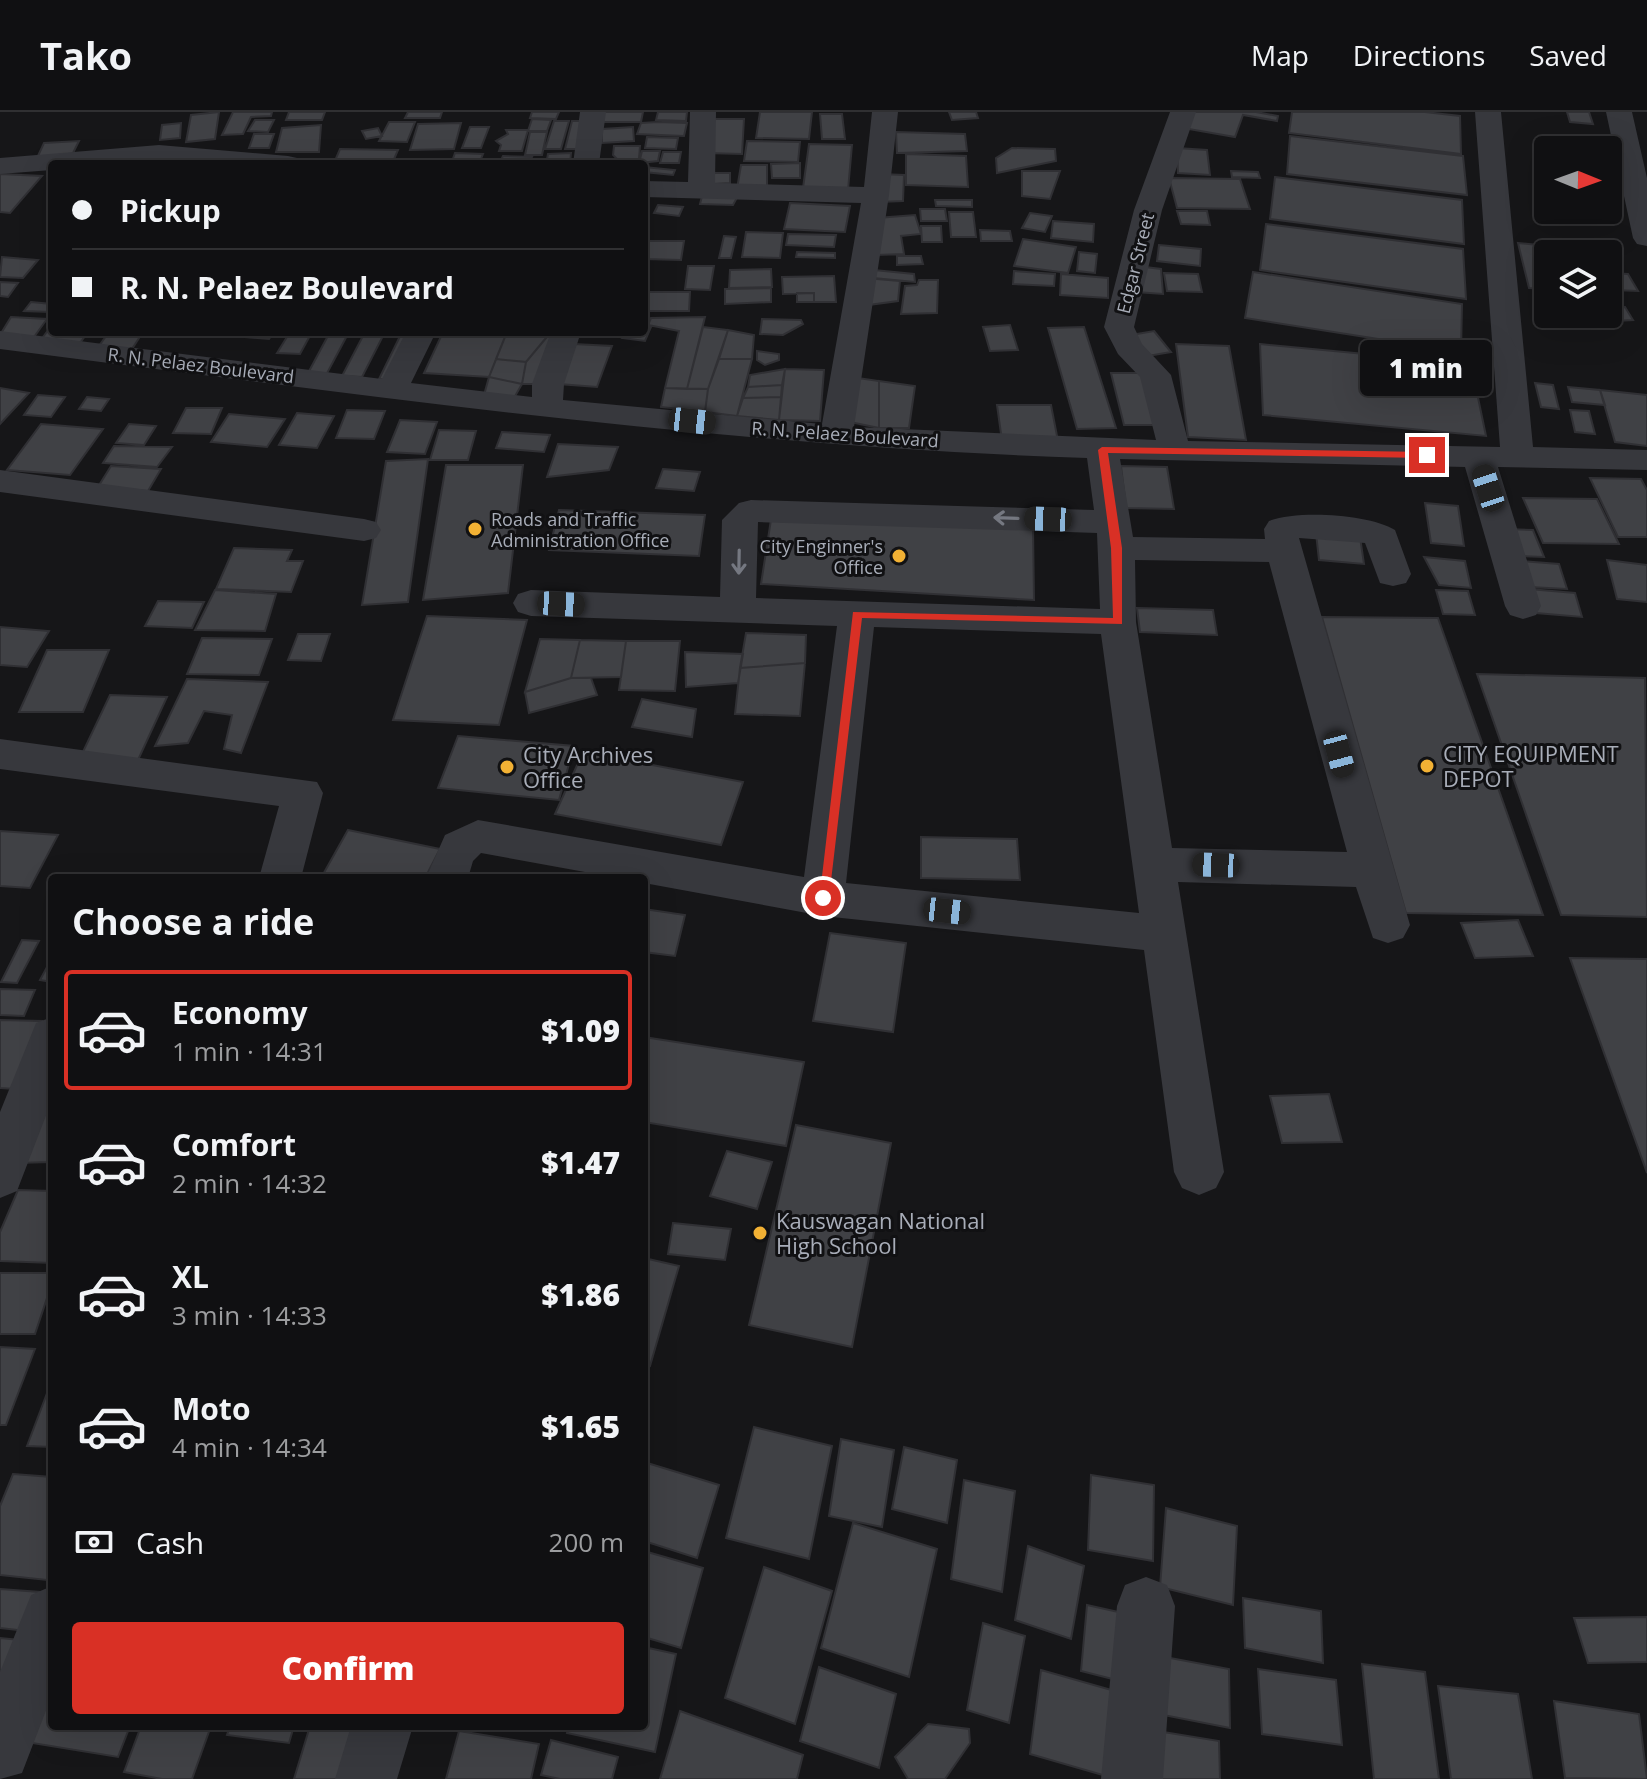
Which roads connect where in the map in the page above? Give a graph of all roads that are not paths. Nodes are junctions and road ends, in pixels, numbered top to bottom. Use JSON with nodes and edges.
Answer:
{"nodes":[{"id":1,"x":593,"y":112,"type":"edge"},
{"id":2,"x":703,"y":112,"type":"edge"},
{"id":3,"x":885,"y":112,"type":"edge"},
{"id":4,"x":1183,"y":112,"type":"edge"},
{"id":5,"x":1488,"y":112,"type":"edge"},
{"id":6,"x":1619,"y":112,"type":"edge"},
{"id":7,"x":73,"y":160,"type":"edge"},
{"id":8,"x":241,"y":160,"type":"edge"},
{"id":9,"x":587,"y":160,"type":"edge"},
{"id":10,"x":48,"y":162,"type":"edge"},
{"id":11,"x":0,"y":166,"type":"edge"},
{"id":12,"x":648,"y":189,"type":"edge"},
{"id":13,"x":701,"y":191,"type":"junction"},
{"id":14,"x":876,"y":195,"type":"junction"},
{"id":15,"x":1647,"y":238,"type":"edge"},
{"id":16,"x":419,"y":336,"type":"edge"},
{"id":17,"x":565,"y":336,"type":"edge"},
{"id":18,"x":0,"y":340,"type":"edge"},
{"id":19,"x":392,"y":390,"type":"junction"},
{"id":20,"x":547,"y":407,"type":"junction"},
{"id":21,"x":836,"y":435,"type":"junction"},
{"id":22,"x":1102,"y":450,"type":"junction"},
{"id":23,"x":1175,"y":452,"type":"junction"},
{"id":24,"x":1478,"y":456,"type":"junction"},
{"id":25,"x":1517,"y":457,"type":"junction"},
{"id":26,"x":1647,"y":460,"type":"edge"},
{"id":27,"x":0,"y":481,"type":"edge"},
{"id":28,"x":364,"y":530,"type":"dead end"},
{"id":29,"x":1114,"y":535,"type":"junction"},
{"id":30,"x":1283,"y":551,"type":"junction"},
{"id":31,"x":1393,"y":574,"type":"dead end"},
{"id":32,"x":531,"y":603,"type":"dead end"},
{"id":33,"x":1523,"y":606,"type":"dead end"},
{"id":34,"x":738,"y":612,"type":"junction"},
{"id":35,"x":857,"y":614,"type":"junction"},
{"id":36,"x":1118,"y":622,"type":"junction"},
{"id":37,"x":0,"y":754,"type":"edge"},
{"id":38,"x":1154,"y":864,"type":"junction"},
{"id":39,"x":1370,"y":870,"type":"junction"},
{"id":40,"x":281,"y":874,"type":"edge"},
{"id":41,"x":448,"y":874,"type":"edge"},
{"id":42,"x":823,"y":898,"type":"junction"},
{"id":43,"x":1388,"y":925,"type":"dead end"},
{"id":44,"x":1164,"y":934,"type":"junction"},
{"id":45,"x":48,"y":1048,"type":"edge"},
{"id":46,"x":1199,"y":1172,"type":"dead end"},
{"id":47,"x":0,"y":1175,"type":"edge"},
{"id":48,"x":1146,"y":1606,"type":"dead end"},
{"id":49,"x":48,"y":1626,"type":"edge"},
{"id":50,"x":381,"y":1730,"type":"edge"},
{"id":51,"x":0,"y":1751,"type":"edge"},
{"id":52,"x":366,"y":1779,"type":"edge"},
{"id":53,"x":1132,"y":1779,"type":"edge"}],
"edges":[{"from":1,"to":9,"type":"street"},
{"from":2,"to":13,"type":"street"},
{"from":3,"to":14,"type":"street"},
{"from":4,"to":23,"type":"street","name":"Edgar Street"},
{"from":5,"to":25,"type":"street"},
{"from":6,"to":15,"type":"street"},
{"from":7,"to":8,"type":"street"},
{"from":10,"to":11,"type":"street"},
{"from":12,"to":13,"type":"street"},
{"from":13,"to":14,"type":"street"},
{"from":14,"to":21,"type":"street"},
{"from":16,"to":19,"type":"street"},
{"from":17,"to":20,"type":"street"},
{"from":18,"to":19,"type":"street","name":"R. N. Pelaez Boulevard"},
{"from":19,"to":20,"type":"street","name":"R. N. Pelaez Boulevard"},
{"from":20,"to":21,"type":"street","name":"R. N. Pelaez Boulevard"},
{"from":21,"to":22,"type":"street","name":"R. N. Pelaez Boulevard"},
{"from":22,"to":23,"type":"street","name":"R. N. Pelaez Boulevard"},
{"from":22,"to":29,"type":"street"},
{"from":23,"to":24,"type":"street","name":"R. N. Pelaez Boulevard"},
{"from":24,"to":25,"type":"street","name":"R. N. Pelaez Boulevard"},
{"from":24,"to":33,"type":"street"},
{"from":25,"to":26,"type":"street","name":"R. N. Pelaez Boulevard"},
{"from":27,"to":28,"type":"street"},
{"from":29,"to":30,"type":"street"},
{"from":29,"to":34,"type":"street","one_way":true},
{"from":29,"to":36,"type":"street"},
{"from":30,"to":31,"type":"street"},
{"from":30,"to":39,"type":"street"},
{"from":32,"to":34,"type":"street"},
{"from":34,"to":35,"type":"street"},
{"from":35,"to":36,"type":"street"},
{"from":35,"to":42,"type":"street"},
{"from":36,"to":38,"type":"street"},
{"from":37,"to":40,"type":"street"},
{"from":38,"to":39,"type":"street"},
{"from":38,"to":44,"type":"street"},
{"from":39,"to":43,"type":"street"},
{"from":41,"to":42,"type":"street"},
{"from":42,"to":44,"type":"street"},
{"from":44,"to":46,"type":"street"},
{"from":45,"to":47,"type":"street"},
{"from":48,"to":53,"type":"street"},
{"from":49,"to":51,"type":"street"},
{"from":50,"to":52,"type":"street"}]}
